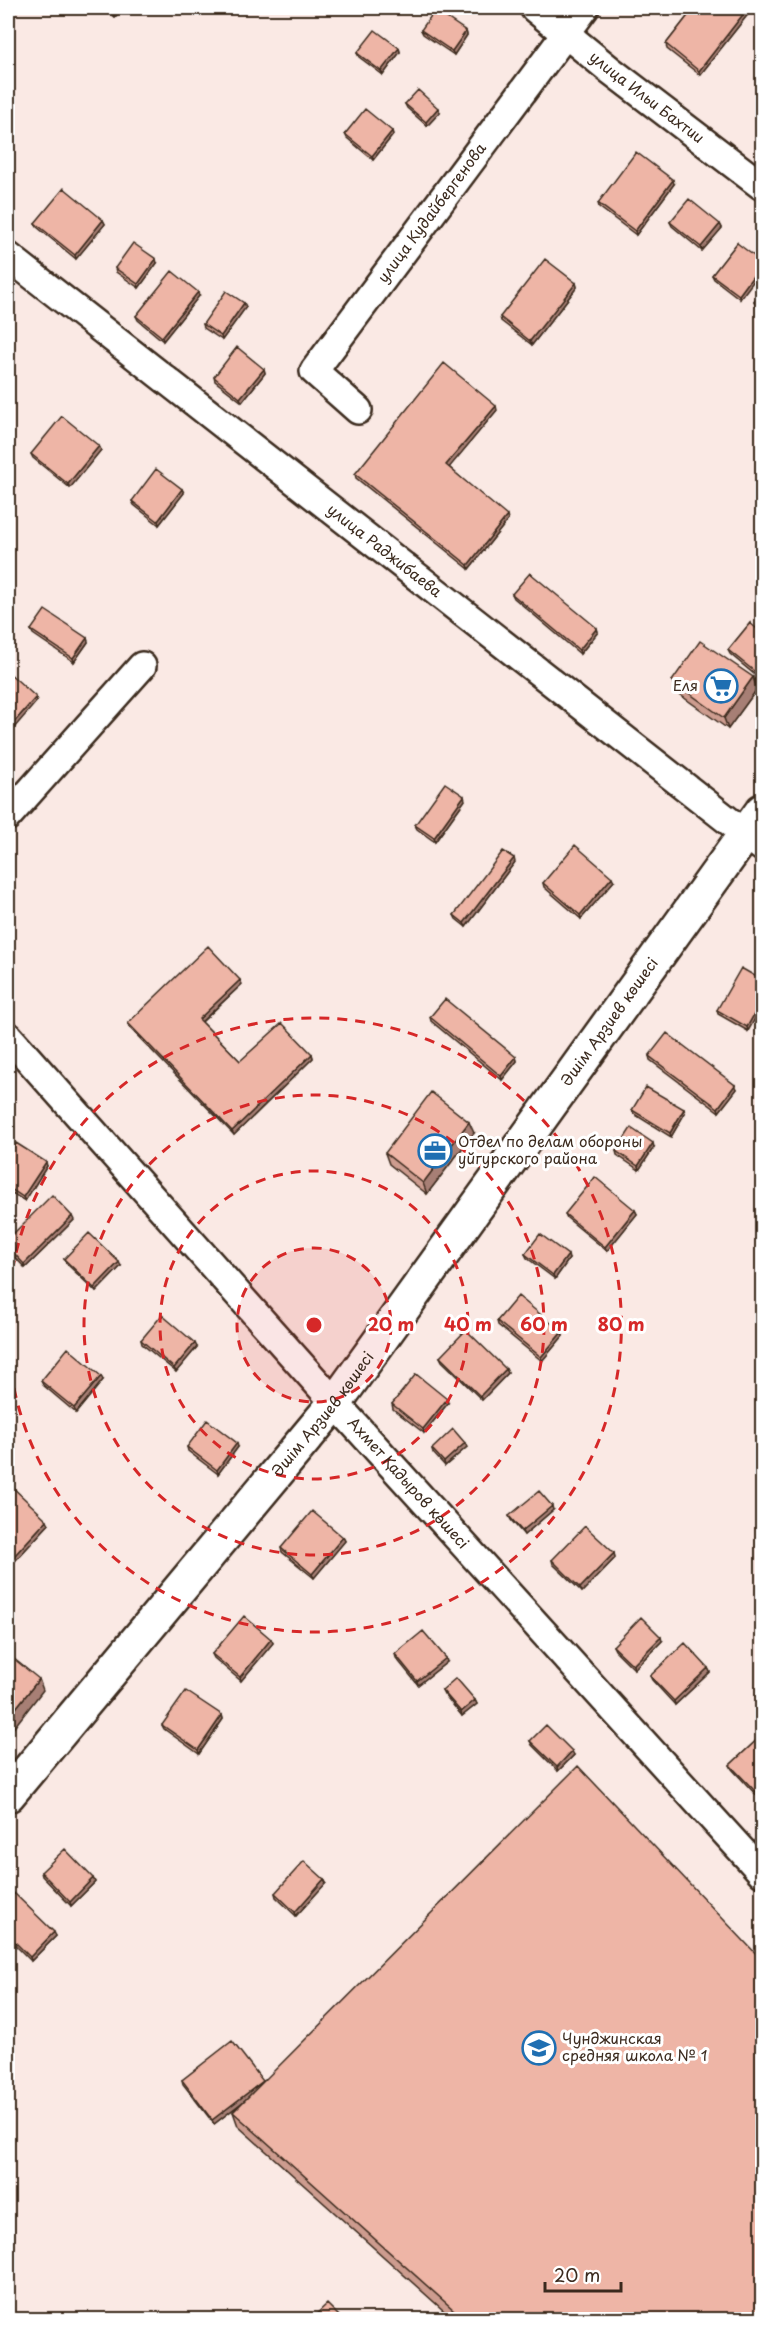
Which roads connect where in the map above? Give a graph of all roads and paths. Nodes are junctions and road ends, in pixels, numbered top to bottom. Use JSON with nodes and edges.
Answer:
{"nodes":[{"id":1,"x":534,"y":8,"type":"edge"},
{"id":2,"x":585,"y":8,"type":"edge"},
{"id":3,"x":567,"y":32,"type":"junction"},
{"id":4,"x":762,"y":186,"type":"edge"},
{"id":5,"x":8,"y":256,"type":"edge"},
{"id":6,"x":358,"y":410,"type":"dead end"},
{"id":7,"x":142,"y":666,"type":"dead end"},
{"id":8,"x":8,"y":816,"type":"edge"},
{"id":9,"x":757,"y":830,"type":"edge"},
{"id":10,"x":8,"y":1036,"type":"edge"},
{"id":11,"x":335,"y":1402,"type":"junction"},
{"id":12,"x":8,"y":1795,"type":"edge"},
{"id":13,"x":762,"y":1873,"type":"edge"}],
"edges":[{"from":1,"to":3,"type":"street","name":"улица Ильи Бахтии"},
{"from":2,"to":3,"type":"street","name":"улица Кудайбергенова"},
{"from":3,"to":4,"type":"street","name":"улица Ильи Бахтии"},
{"from":3,"to":6,"type":"street","name":"улица Кудайбергенова"},
{"from":5,"to":9,"type":"street","name":"улица Раджибаева"},
{"from":7,"to":8,"type":"street"},
{"from":9,"to":11,"type":"street","name":"Әшім Арзиев көшесі"},
{"from":10,"to":11,"type":"street","name":"Ахмет Қадыров көшесі"},
{"from":11,"to":12,"type":"street","name":"Әшім Арзиев көшесі"},
{"from":11,"to":13,"type":"street","name":"Ахмет Қадыров көшесі"}]}
